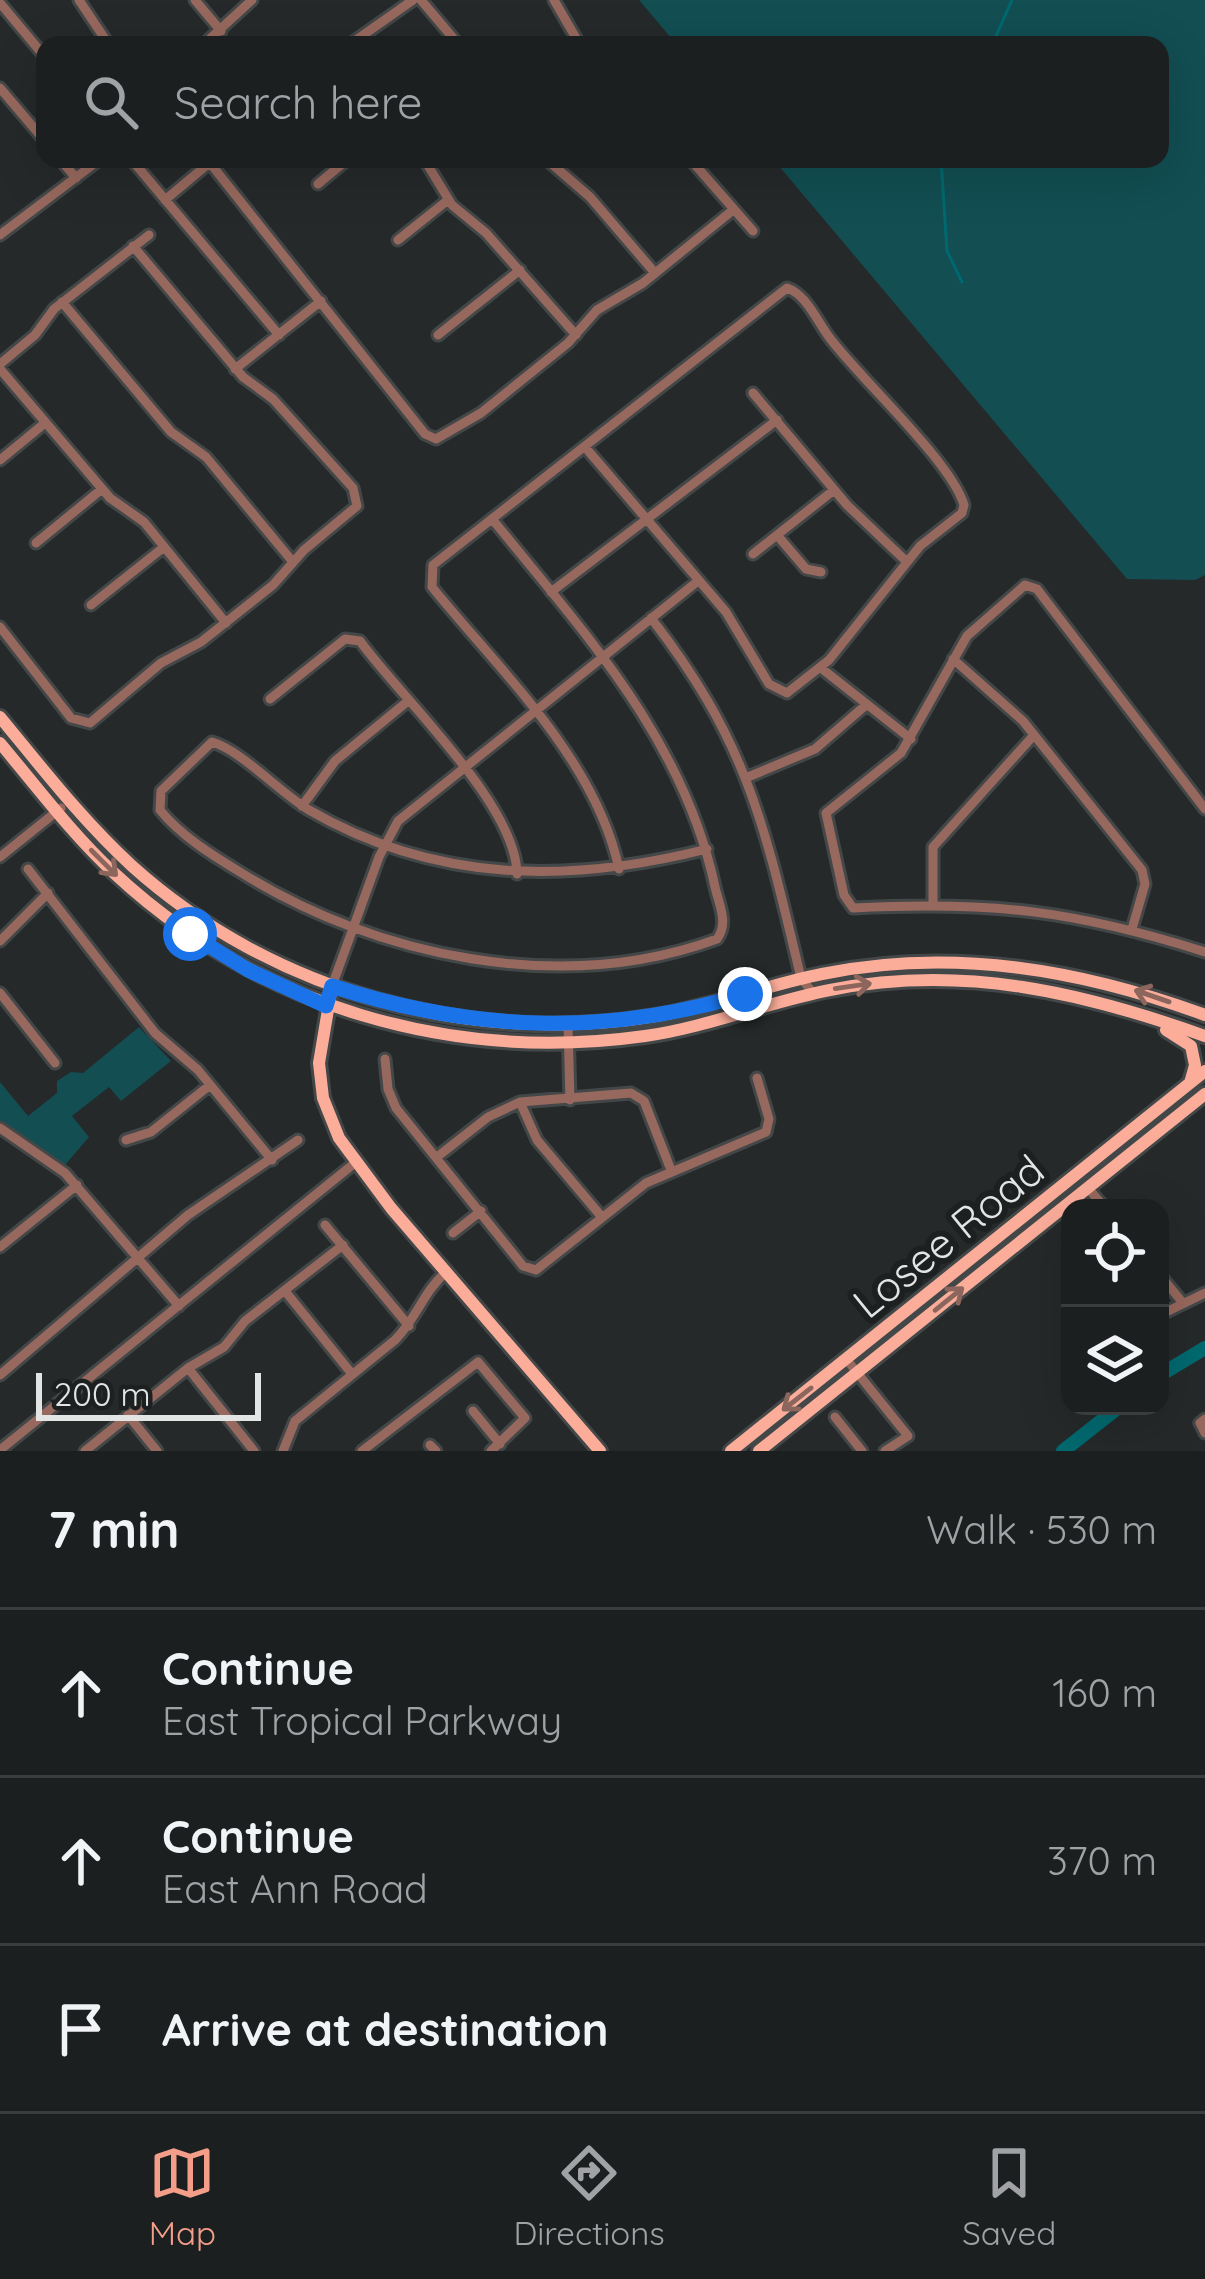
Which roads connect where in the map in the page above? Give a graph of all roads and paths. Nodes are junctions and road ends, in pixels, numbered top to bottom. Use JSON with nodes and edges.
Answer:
{"nodes":[{"id":1,"x":79,"y":0,"type":"edge"},
{"id":2,"x":195,"y":0,"type":"edge"},
{"id":3,"x":252,"y":0,"type":"edge"},
{"id":4,"x":417,"y":0,"type":"edge"},
{"id":5,"x":554,"y":0,"type":"edge"},
{"id":6,"x":0,"y":3,"type":"edge"},
{"id":7,"x":11,"y":16,"type":"junction"},
{"id":8,"x":0,"y":25,"type":"edge"},
{"id":9,"x":220,"y":31,"type":"junction"},
{"id":10,"x":103,"y":36,"type":"edge"},
{"id":11,"x":214,"y":36,"type":"edge"},
{"id":12,"x":363,"y":36,"type":"edge"},
{"id":13,"x":451,"y":36,"type":"edge"},
{"id":14,"x":575,"y":36,"type":"edge"},
{"id":15,"x":36,"y":46,"type":"edge"},
{"id":16,"x":0,"y":88,"type":"edge"},
{"id":17,"x":36,"y":130,"type":"edge"},
{"id":18,"x":68,"y":168,"type":"edge"},
{"id":19,"x":89,"y":168,"type":"edge"},
{"id":20,"x":138,"y":168,"type":"edge"},
{"id":21,"x":204,"y":168,"type":"edge"},
{"id":22,"x":217,"y":168,"type":"edge"},
{"id":23,"x":337,"y":168,"type":"edge"},
{"id":24,"x":429,"y":168,"type":"edge"},
{"id":25,"x":556,"y":168,"type":"edge"},
{"id":26,"x":698,"y":168,"type":"edge"},
{"id":27,"x":76,"y":178,"type":"junction"},
{"id":28,"x":318,"y":184,"type":"dead end"},
{"id":29,"x":165,"y":200,"type":"junction"},
{"id":30,"x":448,"y":200,"type":"junction"},
{"id":31,"x":733,"y":210,"type":"junction"},
{"id":32,"x":3,"y":229,"type":"edge"},
{"id":33,"x":753,"y":231,"type":"dead end"},
{"id":34,"x":149,"y":235,"type":"dead end"},
{"id":35,"x":398,"y":240,"type":"dead end"},
{"id":36,"x":133,"y":245,"type":"junction"},
{"id":37,"x":520,"y":270,"type":"junction"},
{"id":38,"x":655,"y":273,"type":"junction"},
{"id":39,"x":321,"y":301,"type":"junction"},
{"id":40,"x":62,"y":302,"type":"junction"},
{"id":41,"x":279,"y":335,"type":"junction"},
{"id":42,"x":438,"y":335,"type":"dead end"},
{"id":43,"x":576,"y":335,"type":"junction"},
{"id":44,"x":0,"y":366,"type":"edge"},
{"id":45,"x":235,"y":369,"type":"junction"},
{"id":46,"x":753,"y":393,"type":"dead end"},
{"id":47,"x":777,"y":420,"type":"junction"},
{"id":48,"x":45,"y":423,"type":"junction"},
{"id":49,"x":585,"y":447,"type":"junction"},
{"id":50,"x":0,"y":460,"type":"edge"},
{"id":51,"x":102,"y":489,"type":"junction"},
{"id":52,"x":834,"y":490,"type":"junction"},
{"id":53,"x":493,"y":520,"type":"junction"},
{"id":54,"x":647,"y":523,"type":"junction"},
{"id":55,"x":777,"y":535,"type":"junction"},
{"id":56,"x":36,"y":543,"type":"dead end"},
{"id":57,"x":164,"y":547,"type":"junction"},
{"id":58,"x":753,"y":554,"type":"dead end"},
{"id":59,"x":906,"y":561,"type":"junction"},
{"id":60,"x":293,"y":562,"type":"junction"},
{"id":61,"x":821,"y":572,"type":"dead end"},
{"id":62,"x":698,"y":581,"type":"junction"},
{"id":63,"x":551,"y":592,"type":"junction"},
{"id":64,"x":92,"y":605,"type":"dead end"},
{"id":65,"x":651,"y":619,"type":"junction"},
{"id":66,"x":226,"y":623,"type":"junction"},
{"id":67,"x":0,"y":627,"type":"edge"},
{"id":68,"x":602,"y":657,"type":"junction"},
{"id":69,"x":953,"y":659,"type":"junction"},
{"id":70,"x":820,"y":668,"type":"junction"},
{"id":71,"x":270,"y":699,"type":"dead end"},
{"id":72,"x":408,"y":701,"type":"junction"},
{"id":73,"x":866,"y":705,"type":"junction"},
{"id":74,"x":534,"y":713,"type":"junction"},
{"id":75,"x":0,"y":717,"type":"edge"},
{"id":76,"x":1034,"y":735,"type":"junction"},
{"id":77,"x":911,"y":739,"type":"junction"},
{"id":78,"x":0,"y":743,"type":"edge"},
{"id":79,"x":464,"y":770,"type":"junction"},
{"id":80,"x":748,"y":777,"type":"junction"},
{"id":81,"x":70,"y":801,"type":"junction"},
{"id":82,"x":302,"y":806,"type":"junction"},
{"id":83,"x":1205,"y":809,"type":"edge"},
{"id":84,"x":57,"y":811,"type":"junction"},
{"id":85,"x":384,"y":846,"type":"junction"},
{"id":86,"x":706,"y":849,"type":"junction"},
{"id":87,"x":0,"y":857,"type":"edge"},
{"id":88,"x":28,"y":869,"type":"dead end"},
{"id":89,"x":619,"y":869,"type":"junction"},
{"id":90,"x":517,"y":874,"type":"junction"},
{"id":91,"x":48,"y":892,"type":"junction"},
{"id":92,"x":933,"y":902,"type":"junction"},
{"id":93,"x":352,"y":929,"type":"junction"},
{"id":94,"x":1132,"y":929,"type":"junction"},
{"id":95,"x":0,"y":941,"type":"edge"},
{"id":96,"x":1205,"y":952,"type":"edge"},
{"id":97,"x":1041,"y":970,"type":"junction"},
{"id":98,"x":801,"y":978,"type":"junction"},
{"id":99,"x":332,"y":986,"type":"junction"},
{"id":100,"x":1038,"y":987,"type":"junction"},
{"id":101,"x":0,"y":993,"type":"edge"},
{"id":102,"x":813,"y":993,"type":"junction"},
{"id":103,"x":326,"y":1006,"type":"junction"},
{"id":104,"x":1130,"y":1009,"type":"junction"},
{"id":105,"x":1205,"y":1015,"type":"edge"},
{"id":106,"x":568,"y":1025,"type":"junction"},
{"id":107,"x":1205,"y":1036,"type":"edge"},
{"id":108,"x":568,"y":1042,"type":"junction"},
{"id":109,"x":385,"y":1059,"type":"dead end"},
{"id":110,"x":55,"y":1063,"type":"dead end"},
{"id":111,"x":1205,"y":1071,"type":"edge"},
{"id":112,"x":758,"y":1078,"type":"dead end"},
{"id":113,"x":211,"y":1084,"type":"junction"},
{"id":114,"x":1190,"y":1084,"type":"junction"},
{"id":115,"x":1205,"y":1094,"type":"edge"},
{"id":116,"x":570,"y":1100,"type":"junction"},
{"id":117,"x":520,"y":1102,"type":"junction"},
{"id":118,"x":1147,"y":1119,"type":"junction"},
{"id":119,"x":0,"y":1128,"type":"edge"},
{"id":120,"x":126,"y":1140,"type":"dead end"},
{"id":121,"x":298,"y":1140,"type":"dead end"},
{"id":122,"x":1128,"y":1155,"type":"junction"},
{"id":123,"x":437,"y":1157,"type":"junction"},
{"id":124,"x":1098,"y":1159,"type":"junction"},
{"id":125,"x":272,"y":1160,"type":"junction"},
{"id":126,"x":356,"y":1162,"type":"junction"},
{"id":127,"x":671,"y":1170,"type":"junction"},
{"id":128,"x":77,"y":1185,"type":"junction"},
{"id":129,"x":1088,"y":1187,"type":"junction"},
{"id":130,"x":1098,"y":1199,"type":"edge"},
{"id":131,"x":481,"y":1211,"type":"junction"},
{"id":132,"x":601,"y":1216,"type":"junction"},
{"id":133,"x":325,"y":1225,"type":"dead end"},
{"id":134,"x":453,"y":1233,"type":"dead end"},
{"id":135,"x":343,"y":1245,"type":"junction"},
{"id":136,"x":0,"y":1247,"type":"edge"},
{"id":137,"x":137,"y":1255,"type":"junction"},
{"id":138,"x":447,"y":1271,"type":"junction"},
{"id":139,"x":1169,"y":1286,"type":"edge"},
{"id":140,"x":285,"y":1292,"type":"junction"},
{"id":141,"x":1205,"y":1293,"type":"edge"},
{"id":142,"x":1183,"y":1303,"type":"junction"},
{"id":143,"x":179,"y":1306,"type":"junction"},
{"id":144,"x":1169,"y":1311,"type":"edge"},
{"id":145,"x":409,"y":1326,"type":"junction"},
{"id":146,"x":847,"y":1360,"type":"junction"},
{"id":147,"x":188,"y":1368,"type":"junction"},
{"id":148,"x":1,"y":1372,"type":"edge"},
{"id":149,"x":857,"y":1373,"type":"junction"},
{"id":150,"x":352,"y":1374,"type":"junction"},
{"id":151,"x":472,"y":1411,"type":"dead end"},
{"id":152,"x":128,"y":1415,"type":"junction"},
{"id":153,"x":835,"y":1417,"type":"dead end"},
{"id":154,"x":495,"y":1448,"type":"edge"},
{"id":155,"x":0,"y":1450,"type":"edge"},
{"id":156,"x":85,"y":1451,"type":"edge"},
{"id":157,"x":158,"y":1451,"type":"edge"},
{"id":158,"x":254,"y":1451,"type":"edge"},
{"id":159,"x":283,"y":1451,"type":"edge"},
{"id":160,"x":362,"y":1451,"type":"edge"},
{"id":161,"x":600,"y":1451,"type":"edge"},
{"id":162,"x":731,"y":1451,"type":"edge"},
{"id":163,"x":760,"y":1451,"type":"edge"},
{"id":164,"x":862,"y":1451,"type":"edge"},
{"id":165,"x":885,"y":1451,"type":"edge"}],
"edges":[{"from":1,"to":10,"type":"street"},
{"from":2,"to":9,"type":"street"},
{"from":3,"to":9,"type":"street"},
{"from":4,"to":12,"type":"street"},
{"from":4,"to":13,"type":"street"},
{"from":5,"to":14,"type":"street"},
{"from":6,"to":7,"type":"street"},
{"from":7,"to":8,"type":"street"},
{"from":7,"to":15,"type":"street"},
{"from":9,"to":11,"type":"street"},
{"from":16,"to":17,"type":"street"},
{"from":18,"to":27,"type":"street"},
{"from":19,"to":27,"type":"street"},
{"from":20,"to":29,"type":"street"},
{"from":21,"to":29,"type":"street"},
{"from":22,"to":39,"type":"street"},
{"from":23,"to":28,"type":"street"},
{"from":24,"to":30,"type":"street"},
{"from":25,"to":38,"type":"street"},
{"from":26,"to":31,"type":"street"},
{"from":27,"to":32,"type":"street"},
{"from":29,"to":41,"type":"street"},
{"from":30,"to":35,"type":"street"},
{"from":30,"to":37,"type":"street"},
{"from":31,"to":33,"type":"street"},
{"from":31,"to":38,"type":"street"},
{"from":34,"to":36,"type":"street"},
{"from":36,"to":40,"type":"street"},
{"from":36,"to":45,"type":"street"},
{"from":37,"to":42,"type":"street"},
{"from":37,"to":43,"type":"street"},
{"from":38,"to":43,"type":"street"},
{"from":39,"to":41,"type":"street"},
{"from":39,"to":43,"type":"street"},
{"from":40,"to":44,"type":"street"},
{"from":40,"to":60,"type":"street"},
{"from":41,"to":45,"type":"street"},
{"from":44,"to":48,"type":"street"},
{"from":45,"to":60,"type":"street"},
{"from":46,"to":47,"type":"street"},
{"from":47,"to":52,"type":"street"},
{"from":47,"to":54,"type":"street"},
{"from":48,"to":50,"type":"street"},
{"from":48,"to":51,"type":"street"},
{"from":49,"to":53,"type":"street"},
{"from":49,"to":54,"type":"street"},
{"from":49,"to":59,"type":"street"},
{"from":51,"to":56,"type":"street"},
{"from":51,"to":57,"type":"street"},
{"from":52,"to":55,"type":"street"},
{"from":52,"to":59,"type":"street"},
{"from":53,"to":63,"type":"street"},
{"from":53,"to":74,"type":"street"},
{"from":54,"to":62,"type":"street"},
{"from":54,"to":63,"type":"street"},
{"from":55,"to":58,"type":"street"},
{"from":55,"to":61,"type":"street"},
{"from":57,"to":64,"type":"street"},
{"from":57,"to":66,"type":"street"},
{"from":59,"to":70,"type":"street"},
{"from":60,"to":66,"type":"street"},
{"from":62,"to":65,"type":"street"},
{"from":62,"to":70,"type":"street"},
{"from":63,"to":68,"type":"street"},
{"from":65,"to":68,"type":"street"},
{"from":65,"to":80,"type":"street"},
{"from":66,"to":67,"type":"street"},
{"from":68,"to":74,"type":"street"},
{"from":68,"to":86,"type":"street"},
{"from":69,"to":76,"type":"street"},
{"from":69,"to":77,"type":"street"},
{"from":69,"to":83,"type":"street"},
{"from":70,"to":73,"type":"street"},
{"from":71,"to":72,"type":"street"},
{"from":72,"to":79,"type":"street"},
{"from":72,"to":82,"type":"street"},
{"from":73,"to":77,"type":"street"},
{"from":73,"to":80,"type":"street"},
{"from":74,"to":79,"type":"street"},
{"from":74,"to":89,"type":"street"},
{"from":75,"to":81,"type":"main road"},
{"from":76,"to":92,"type":"street"},
{"from":76,"to":94,"type":"street"},
{"from":77,"to":92,"type":"street"},
{"from":78,"to":84,"type":"main road"},
{"from":79,"to":85,"type":"street"},
{"from":79,"to":90,"type":"street"},
{"from":80,"to":98,"type":"street"},
{"from":81,"to":84,"type":"street"},
{"from":81,"to":99,"type":"main road"},
{"from":82,"to":85,"type":"street"},
{"from":82,"to":93,"type":"street"},
{"from":84,"to":87,"type":"street"},
{"from":84,"to":103,"type":"main road","one_way":true},
{"from":85,"to":90,"type":"street"},
{"from":85,"to":93,"type":"street"},
{"from":86,"to":89,"type":"street"},
{"from":86,"to":93,"type":"street"},
{"from":88,"to":91,"type":"street"},
{"from":89,"to":90,"type":"street"},
{"from":91,"to":95,"type":"street"},
{"from":91,"to":113,"type":"street"},
{"from":92,"to":94,"type":"street"},
{"from":93,"to":99,"type":"street"},
{"from":94,"to":96,"type":"street"},
{"from":97,"to":98,"type":"main road"},
{"from":97,"to":100,"type":"main road"},
{"from":105,"to":97,"type":"main road","one_way":true},
{"from":98,"to":102,"type":"street"},
{"from":98,"to":106,"type":"main road"},
{"from":99,"to":103,"type":"main road"},
{"from":99,"to":106,"type":"main road"},
{"from":102,"to":100,"type":"main road","one_way":true},
{"from":100,"to":104,"type":"main road"},
{"from":101,"to":110,"type":"street"},
{"from":102,"to":108,"type":"main road"},
{"from":103,"to":108,"type":"main road"},
{"from":103,"to":126,"type":"main road"},
{"from":104,"to":107,"type":"main road"},
{"from":104,"to":114,"type":"main road"},
{"from":106,"to":108,"type":"street"},
{"from":108,"to":116,"type":"street"},
{"from":109,"to":123,"type":"street"},
{"from":111,"to":114,"type":"main road","name":"Losee Road"},
{"from":112,"to":127,"type":"street"},
{"from":113,"to":120,"type":"street"},
{"from":113,"to":125,"type":"street"},
{"from":114,"to":118,"type":"main road","name":"Losee Road"},
{"from":115,"to":122,"type":"main road","name":"Losee Road"},
{"from":116,"to":117,"type":"street"},
{"from":116,"to":127,"type":"street"},
{"from":117,"to":123,"type":"street"},
{"from":117,"to":132,"type":"street"},
{"from":118,"to":122,"type":"main road"},
{"from":118,"to":124,"type":"main road","name":"Losee Road"},
{"from":119,"to":128,"type":"street"},
{"from":121,"to":125,"type":"street"},
{"from":122,"to":129,"type":"main road","name":"Losee Road"},
{"from":123,"to":131,"type":"street"},
{"from":124,"to":129,"type":"main road"},
{"from":124,"to":146,"type":"main road","name":"Losee Road"},
{"from":125,"to":137,"type":"street"},
{"from":126,"to":138,"type":"main road"},
{"from":126,"to":143,"type":"street"},
{"from":127,"to":132,"type":"street"},
{"from":128,"to":136,"type":"street"},
{"from":128,"to":137,"type":"street"},
{"from":129,"to":130,"type":"street"},
{"from":149,"to":129,"type":"main road","name":"Losee Road","one_way":true},
{"from":131,"to":132,"type":"street"},
{"from":131,"to":134,"type":"street"},
{"from":133,"to":135,"type":"street"},
{"from":135,"to":140,"type":"street"},
{"from":135,"to":145,"type":"street"},
{"from":137,"to":143,"type":"street"},
{"from":137,"to":148,"type":"street"},
{"from":138,"to":145,"type":"street"},
{"from":138,"to":161,"type":"main road"},
{"from":139,"to":142,"type":"street"},
{"from":140,"to":147,"type":"street"},
{"from":140,"to":150,"type":"street"},
{"from":141,"to":142,"type":"street"},
{"from":142,"to":144,"type":"street"},
{"from":143,"to":155,"type":"street"},
{"from":145,"to":150,"type":"street"},
{"from":146,"to":149,"type":"street"},
{"from":146,"to":162,"type":"main road","name":"Losee Road","one_way":true},
{"from":147,"to":152,"type":"street"},
{"from":147,"to":158,"type":"street"},
{"from":149,"to":163,"type":"main road","name":"Losee Road"},
{"from":149,"to":165,"type":"street"},
{"from":150,"to":159,"type":"street"},
{"from":151,"to":154,"type":"street"},
{"from":152,"to":156,"type":"street"},
{"from":152,"to":157,"type":"street"},
{"from":153,"to":164,"type":"street"},
{"from":154,"to":160,"type":"street"}]}
